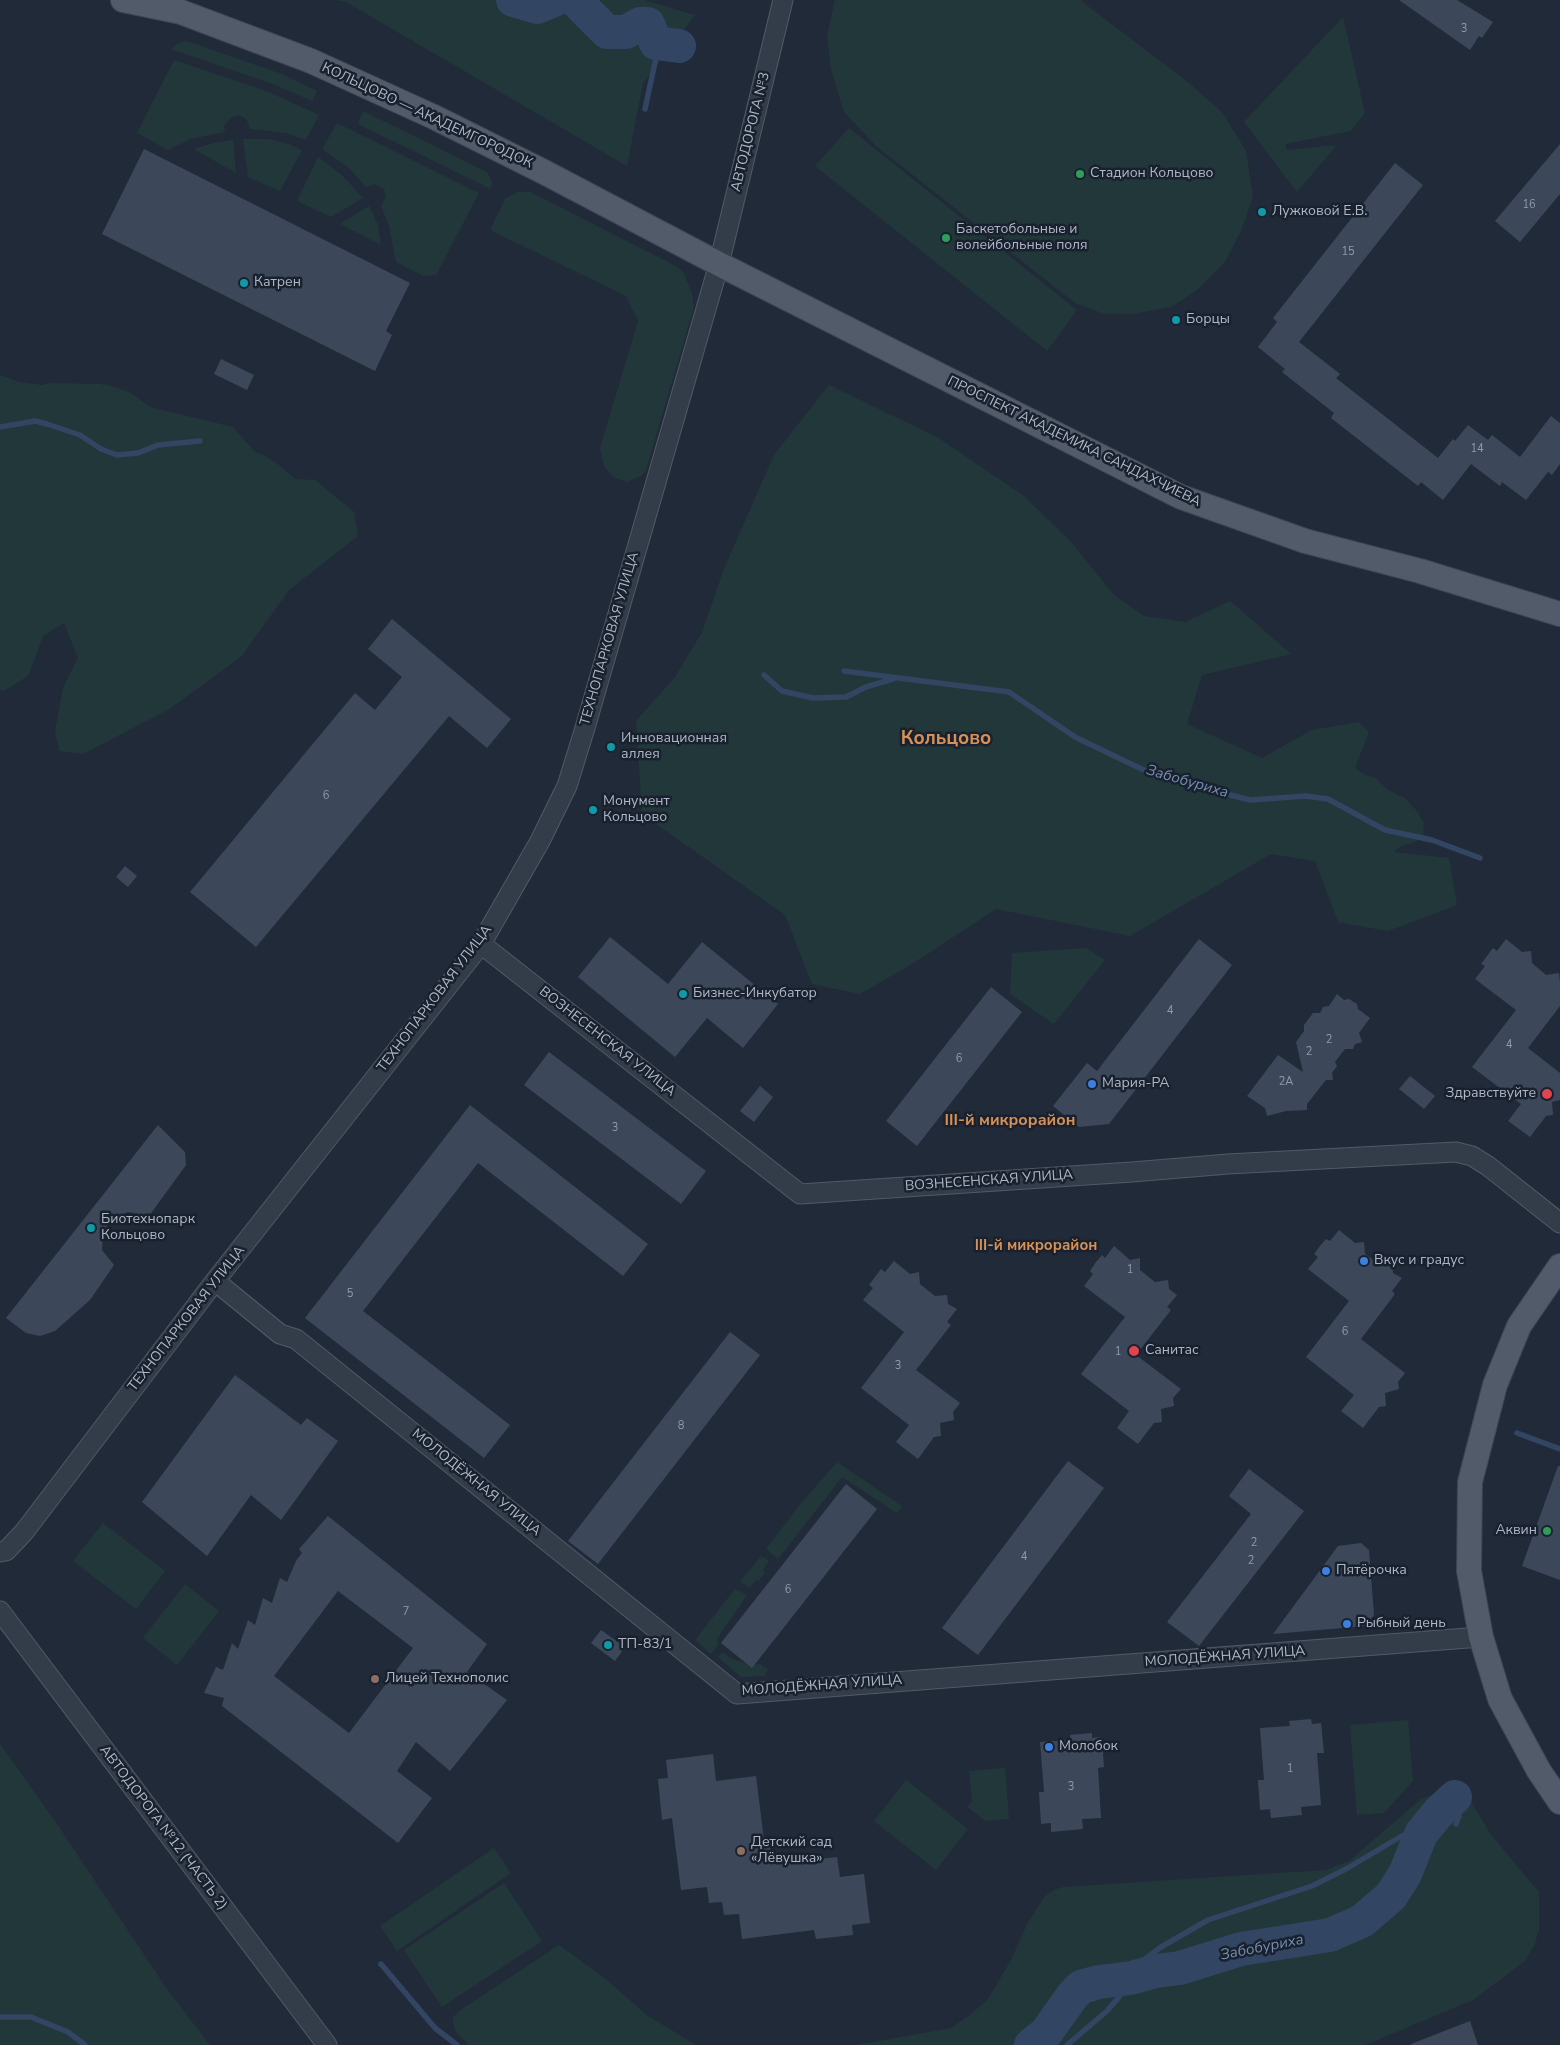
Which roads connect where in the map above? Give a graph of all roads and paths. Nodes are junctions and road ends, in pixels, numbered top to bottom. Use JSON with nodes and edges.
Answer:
{"nodes":[{"id":1,"x":123,"y":0,"type":"edge"},
{"id":2,"x":783,"y":0,"type":"edge"},
{"id":3,"x":719,"y":264,"type":"junction"},
{"id":4,"x":1560,"y":614,"type":"edge"},
{"id":5,"x":481,"y":944,"type":"junction"},
{"id":6,"x":1560,"y":1223,"type":"edge"},
{"id":7,"x":1560,"y":1266,"type":"edge"},
{"id":8,"x":215,"y":1281,"type":"junction"},
{"id":9,"x":0,"y":1552,"type":"edge"},
{"id":10,"x":0,"y":1611,"type":"edge"},
{"id":11,"x":1481,"y":1637,"type":"junction"},
{"id":12,"x":1560,"y":1802,"type":"edge"},
{"id":13,"x":326,"y":2045,"type":"edge"}],
"edges":[{"from":1,"to":3,"type":"main road","name":"КОЛЬЦОВО — АКАДЕМГОРОДОК"},
{"from":2,"to":3,"type":"street","name":"АВТОДОРОГА №3"},
{"from":3,"to":4,"type":"main road","name":"ПРОСПЕКТ АКАДЕМИКА САНДАХЧИЕВА"},
{"from":3,"to":5,"type":"street","name":"ТЕХНОПАРКОВАЯ УЛИЦА"},
{"from":5,"to":6,"type":"street","name":"ВОЗНЕСЕНСКАЯ УЛИЦА"},
{"from":5,"to":8,"type":"street","name":"ТЕХНОПАРКОВАЯ УЛИЦА"},
{"from":7,"to":11,"type":"main road"},
{"from":8,"to":9,"type":"street","name":"ТЕХНОПАРКОВАЯ УЛИЦА"},
{"from":8,"to":11,"type":"street","name":"МОЛОДЁЖНАЯ УЛИЦА"},
{"from":10,"to":13,"type":"street","name":"АВТОДОРОГА №12 (ЧАСТЬ 2)"},
{"from":11,"to":12,"type":"main road"}]}
